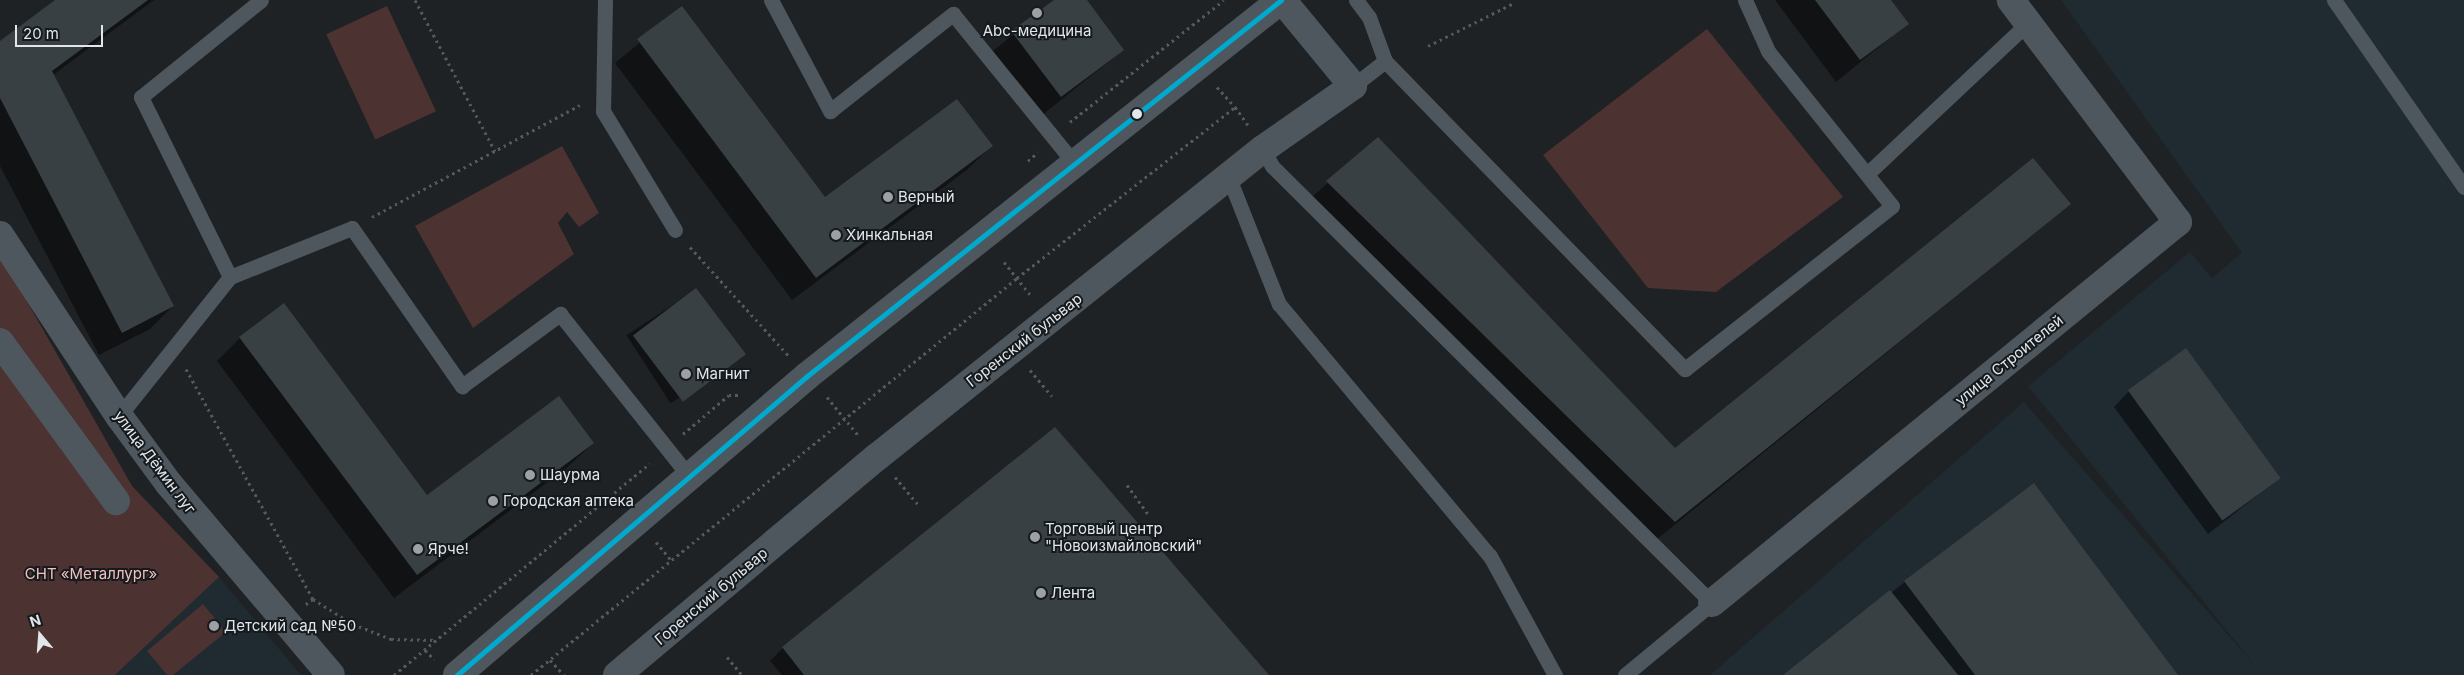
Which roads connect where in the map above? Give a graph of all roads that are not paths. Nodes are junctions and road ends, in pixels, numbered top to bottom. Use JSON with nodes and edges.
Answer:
{"nodes":[{"id":1,"x":261,"y":0,"type":"edge"},
{"id":2,"x":605,"y":0,"type":"edge"},
{"id":3,"x":771,"y":0,"type":"edge"},
{"id":4,"x":1281,"y":0,"type":"edge"},
{"id":5,"x":1356,"y":0,"type":"edge"},
{"id":6,"x":1745,"y":0,"type":"edge"},
{"id":7,"x":2011,"y":0,"type":"edge"},
{"id":8,"x":2334,"y":0,"type":"edge"},
{"id":9,"x":2028,"y":23,"type":"junction"},
{"id":10,"x":1385,"y":61,"type":"junction"},
{"id":11,"x":1353,"y":86,"type":"junction"},
{"id":12,"x":1263,"y":149,"type":"junction"},
{"id":13,"x":1074,"y":163,"type":"junction"},
{"id":14,"x":1866,"y":174,"type":"junction"},
{"id":15,"x":1229,"y":178,"type":"junction"},
{"id":16,"x":2464,"y":187,"type":"edge"},
{"id":17,"x":675,"y":230,"type":"road end"},
{"id":18,"x":0,"y":235,"type":"edge"},
{"id":19,"x":230,"y":277,"type":"junction"},
{"id":20,"x":0,"y":342,"type":"edge"},
{"id":21,"x":118,"y":416,"type":"junction"},
{"id":22,"x":690,"y":476,"type":"junction"},
{"id":23,"x":116,"y":501,"type":"dead end"},
{"id":24,"x":1712,"y":603,"type":"junction"},
{"id":25,"x":448,"y":669,"type":"edge"},
{"id":26,"x":331,"y":675,"type":"edge"},
{"id":27,"x":617,"y":675,"type":"edge"},
{"id":28,"x":1555,"y":675,"type":"edge"},
{"id":29,"x":1625,"y":675,"type":"edge"}],
"edges":[{"from":1,"to":19,"type":"lane"},
{"from":2,"to":17,"type":"lane"},
{"from":3,"to":13,"type":"lane"},
{"from":4,"to":11,"type":"street"},
{"from":4,"to":13,"type":"street"},
{"from":5,"to":10,"type":"lane"},
{"from":6,"to":14,"type":"lane"},
{"from":7,"to":9,"type":"street","name":"улица Строителей"},
{"from":8,"to":16,"type":"lane"},
{"from":9,"to":14,"type":"lane"},
{"from":9,"to":24,"type":"street","name":"улица Строителей"},
{"from":10,"to":11,"type":"lane"},
{"from":10,"to":14,"type":"lane"},
{"from":11,"to":12,"type":"street","name":"Горенский бульвар"},
{"from":12,"to":15,"type":"street","name":"Горенский бульвар"},
{"from":12,"to":24,"type":"lane"},
{"from":13,"to":22,"type":"street"},
{"from":15,"to":27,"type":"street","name":"Горенский бульвар"},
{"from":15,"to":28,"type":"lane"},
{"from":18,"to":21,"type":"street","name":"улица Дёмин луг"},
{"from":19,"to":21,"type":"lane"},
{"from":19,"to":22,"type":"lane"},
{"from":20,"to":23,"type":"street"},
{"from":21,"to":26,"type":"street","name":"улица Дёмин луг"},
{"from":22,"to":25,"type":"street"},
{"from":24,"to":29,"type":"lane","name":"улица Строителей"}]}
